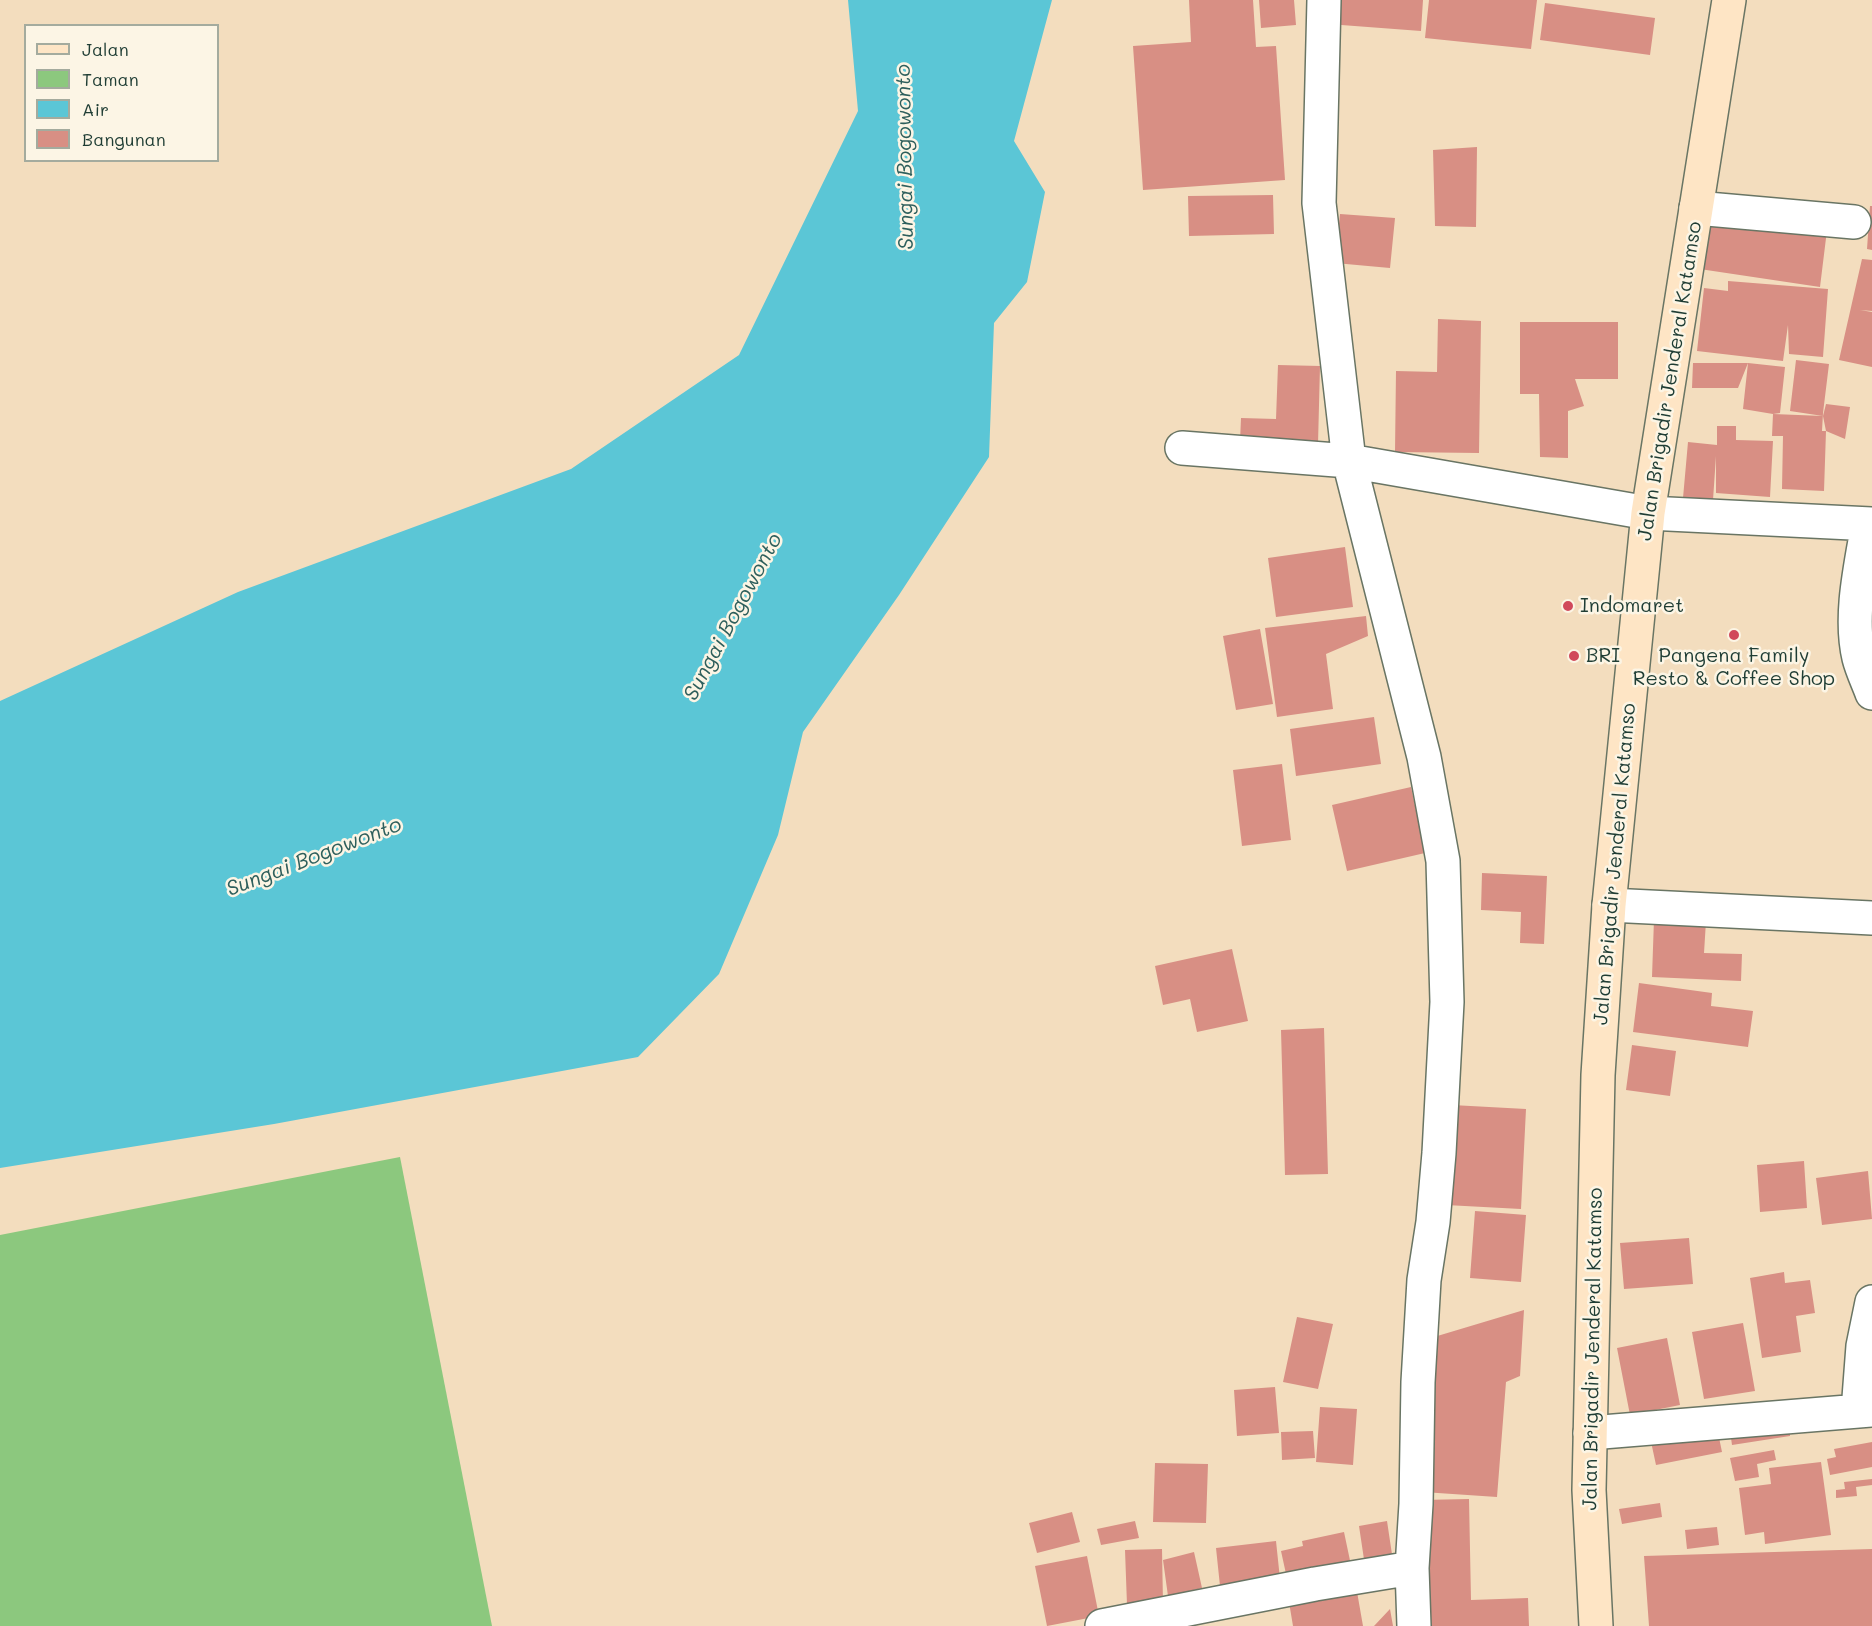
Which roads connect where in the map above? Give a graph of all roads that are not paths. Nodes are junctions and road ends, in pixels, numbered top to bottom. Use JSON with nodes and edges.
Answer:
{"nodes":[{"id":1,"x":1324,"y":0,"type":"edge"},
{"id":2,"x":1729,"y":0,"type":"edge"},
{"id":3,"x":1696,"y":208,"type":"junction"},
{"id":4,"x":1854,"y":222,"type":"dead end"},
{"id":5,"x":1182,"y":448,"type":"dead end"},
{"id":6,"x":1349,"y":461,"type":"junction"},
{"id":7,"x":1648,"y":513,"type":"junction"},
{"id":8,"x":1870,"y":524,"type":"edge"},
{"id":9,"x":1872,"y":693,"type":"edge"},
{"id":10,"x":1609,"y":905,"type":"junction"},
{"id":11,"x":1872,"y":918,"type":"edge"},
{"id":12,"x":1872,"y":1302,"type":"edge"},
{"id":13,"x":1865,"y":1410,"type":"edge"},
{"id":14,"x":1590,"y":1433,"type":"junction"},
{"id":15,"x":1412,"y":1568,"type":"junction"},
{"id":16,"x":1102,"y":1626,"type":"edge"},
{"id":17,"x":1414,"y":1626,"type":"edge"},
{"id":18,"x":1596,"y":1626,"type":"edge"}],
"edges":[{"from":1,"to":6,"type":"street"},
{"from":2,"to":3,"type":"main road","name":"Jalan Brigadir Jenderal Katamso"},
{"from":3,"to":4,"type":"street"},
{"from":3,"to":7,"type":"main road","name":"Jalan Brigadir Jenderal Katamso"},
{"from":5,"to":6,"type":"street"},
{"from":6,"to":7,"type":"street"},
{"from":6,"to":15,"type":"street"},
{"from":7,"to":8,"type":"street"},
{"from":7,"to":10,"type":"main road","name":"Jalan Brigadir Jenderal Katamso"},
{"from":8,"to":9,"type":"street"},
{"from":10,"to":11,"type":"street"},
{"from":10,"to":14,"type":"main road","name":"Jalan Brigadir Jenderal Katamso"},
{"from":12,"to":13,"type":"street"},
{"from":13,"to":14,"type":"street"},
{"from":14,"to":18,"type":"main road","name":"Jalan Brigadir Jenderal Katamso"},
{"from":15,"to":16,"type":"street"},
{"from":15,"to":17,"type":"street"}]}
